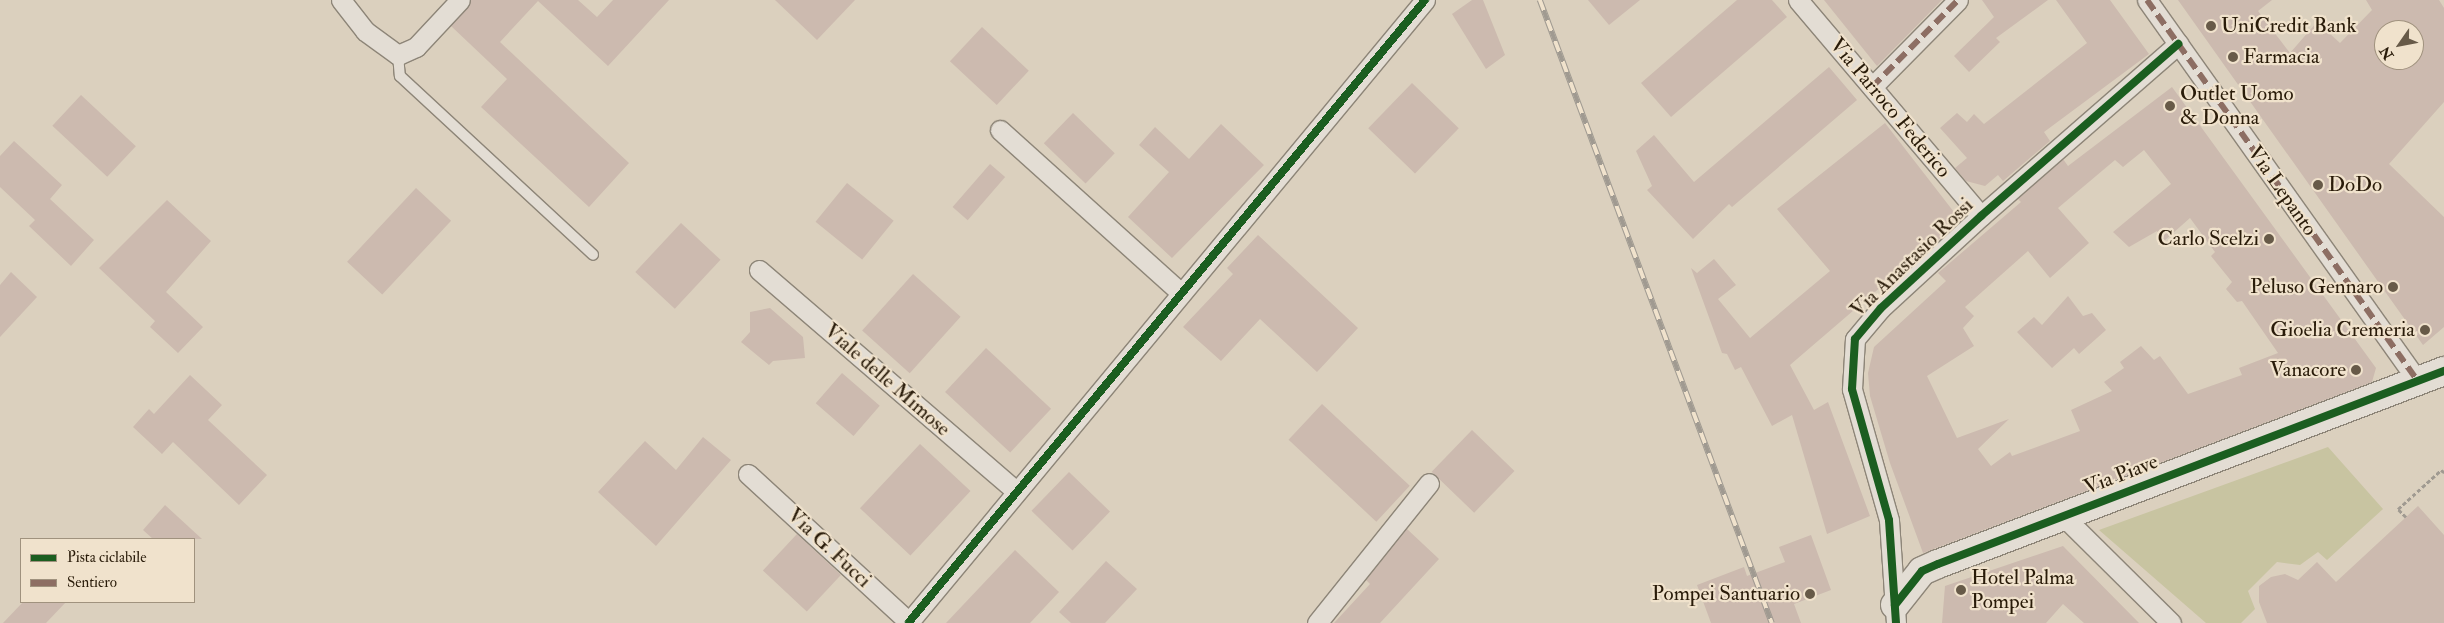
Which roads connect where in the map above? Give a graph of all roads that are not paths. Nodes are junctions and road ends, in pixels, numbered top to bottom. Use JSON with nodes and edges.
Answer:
{"nodes":[{"id":1,"x":341,"y":0,"type":"edge"},
{"id":2,"x":460,"y":0,"type":"edge"},
{"id":3,"x":1425,"y":0,"type":"edge"},
{"id":4,"x":1798,"y":0,"type":"edge"},
{"id":5,"x":1958,"y":0,"type":"edge"},
{"id":6,"x":2147,"y":0,"type":"edge"},
{"id":7,"x":2178,"y":44,"type":"junction"},
{"id":8,"x":398,"y":55,"type":"junction"},
{"id":9,"x":1872,"y":87,"type":"junction"},
{"id":10,"x":1000,"y":130,"type":"dead end"},
{"id":11,"x":1981,"y":216,"type":"junction"},
{"id":12,"x":593,"y":255,"type":"dead end"},
{"id":13,"x":759,"y":270,"type":"dead end"},
{"id":14,"x":1180,"y":292,"type":"junction"},
{"id":15,"x":2444,"y":371,"type":"edge"},
{"id":16,"x":2418,"y":382,"type":"junction"},
{"id":17,"x":748,"y":474,"type":"dead end"},
{"id":18,"x":1430,"y":483,"type":"dead end"},
{"id":19,"x":1015,"y":490,"type":"junction"},
{"id":20,"x":2062,"y":516,"type":"junction"},
{"id":21,"x":1895,"y":614,"type":"edge"},
{"id":22,"x":910,"y":623,"type":"edge"},
{"id":23,"x":1317,"y":623,"type":"edge"},
{"id":24,"x":2171,"y":623,"type":"edge"}],
"edges":[{"from":1,"to":8,"type":"street"},
{"from":2,"to":8,"type":"street"},
{"from":3,"to":14,"type":"street"},
{"from":4,"to":9,"type":"street","name":"Via Parroco Federico"},
{"from":5,"to":9,"type":"street"},
{"from":6,"to":7,"type":"street","name":"Via Lepanto"},
{"from":7,"to":11,"type":"street","name":"Via Anastasio Rossi"},
{"from":7,"to":16,"type":"street","name":"Via Lepanto"},
{"from":8,"to":12,"type":"lane"},
{"from":9,"to":11,"type":"street","name":"Via Parroco Federico"},
{"from":10,"to":14,"type":"street"},
{"from":11,"to":21,"type":"street","name":"Via Anastasio Rossi"},
{"from":13,"to":19,"type":"street","name":"Viale delle Mimose"},
{"from":14,"to":19,"type":"street"},
{"from":15,"to":16,"type":"street","name":"Via Piave"},
{"from":16,"to":20,"type":"street","name":"Via Piave"},
{"from":17,"to":22,"type":"street","name":"Via G. Fucci"},
{"from":18,"to":23,"type":"street"},
{"from":19,"to":22,"type":"street"},
{"from":20,"to":21,"type":"street","name":"Via Piave"},
{"from":20,"to":24,"type":"street"}]}
